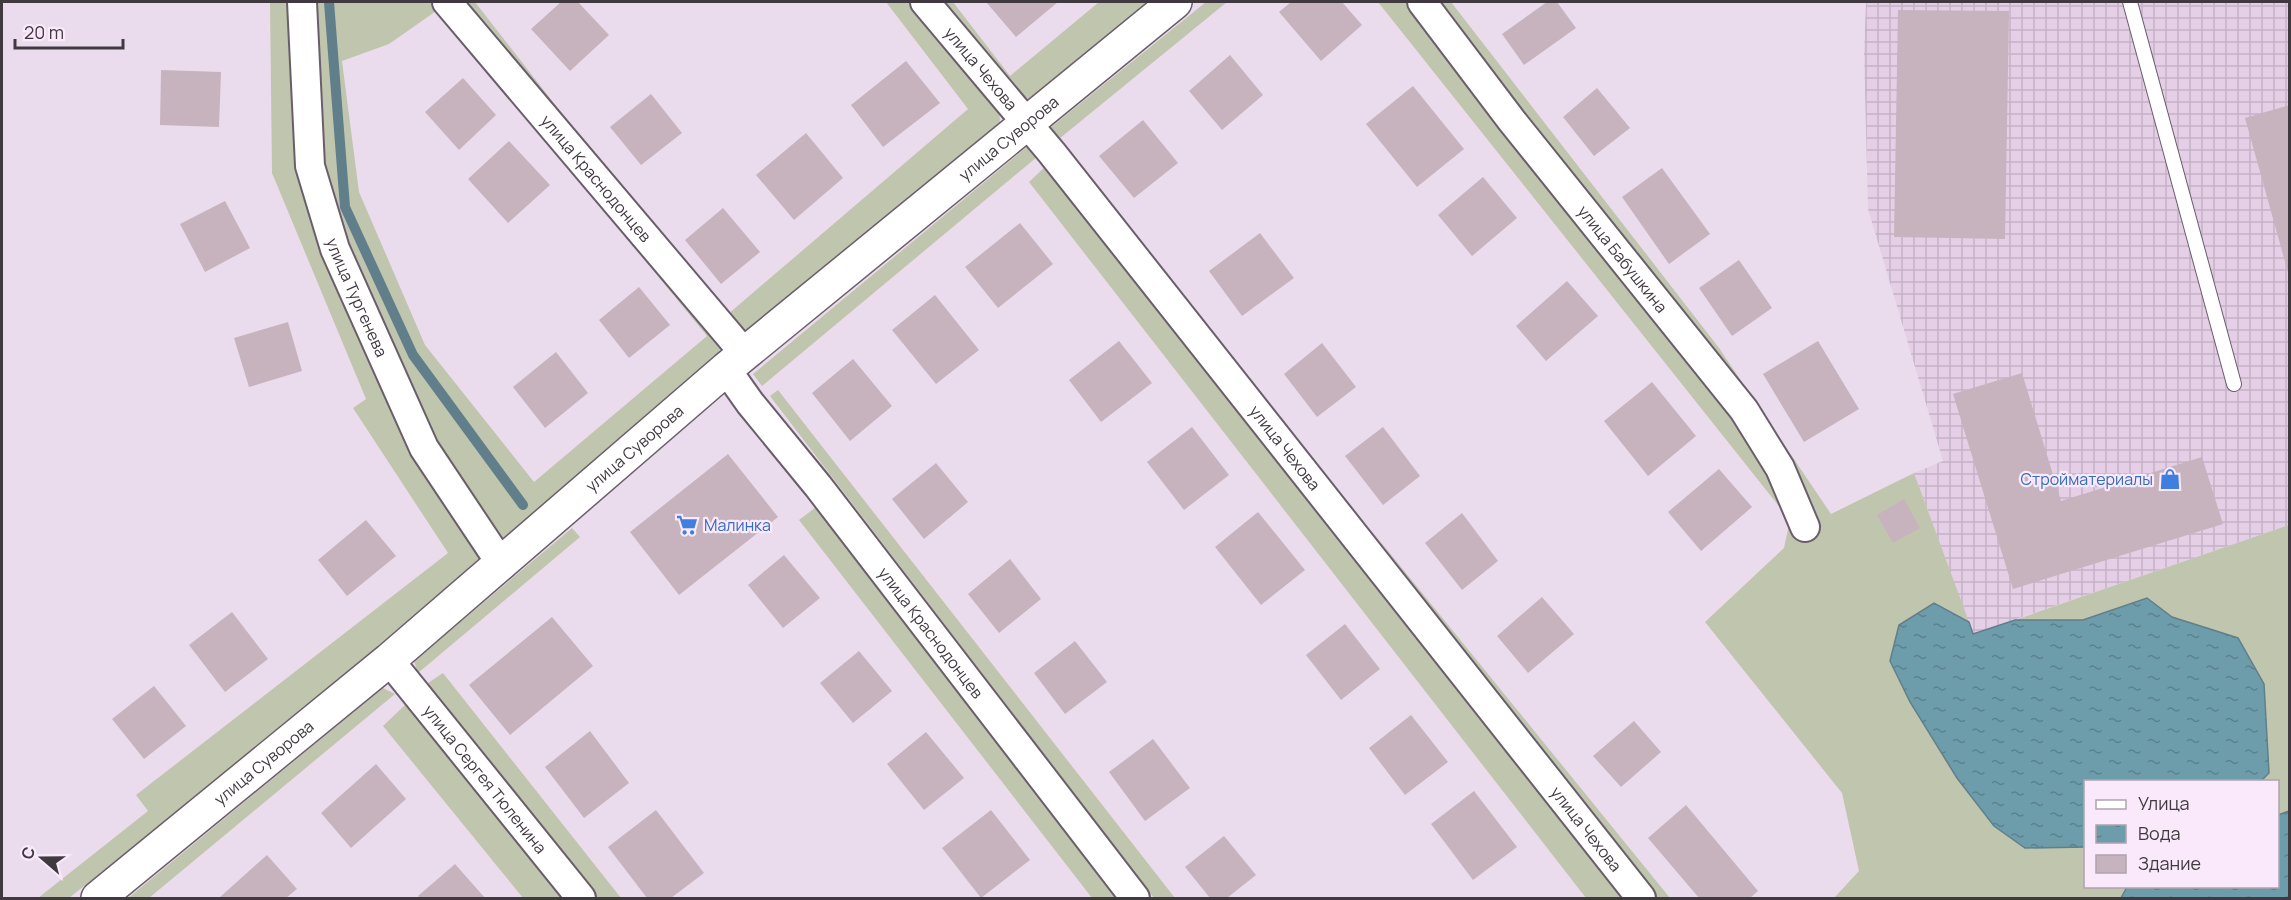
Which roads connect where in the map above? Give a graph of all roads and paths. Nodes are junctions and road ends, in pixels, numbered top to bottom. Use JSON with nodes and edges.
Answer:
{"nodes":[{"id":1,"x":302,"y":2,"type":"edge"},
{"id":2,"x":447,"y":2,"type":"edge"},
{"id":3,"x":925,"y":2,"type":"edge"},
{"id":4,"x":1175,"y":2,"type":"edge"},
{"id":5,"x":1422,"y":2,"type":"edge"},
{"id":6,"x":2130,"y":2,"type":"edge"},
{"id":7,"x":1027,"y":123,"type":"junction"},
{"id":8,"x":736,"y":361,"type":"junction"},
{"id":9,"x":2234,"y":384,"type":"dead end"},
{"id":10,"x":1805,"y":527,"type":"dead end"},
{"id":11,"x":502,"y":565,"type":"junction"},
{"id":12,"x":389,"y":660,"type":"junction"},
{"id":13,"x":98,"y":898,"type":"edge"},
{"id":14,"x":581,"y":898,"type":"edge"},
{"id":15,"x":1135,"y":898,"type":"edge"},
{"id":16,"x":1641,"y":898,"type":"edge"}],
"edges":[{"from":1,"to":11,"type":"street","name":"улица Тургенева"},
{"from":2,"to":8,"type":"street","name":"улица Краснодонцев"},
{"from":3,"to":7,"type":"street","name":"улица Чехова"},
{"from":4,"to":7,"type":"main road","name":"улица Суворова"},
{"from":5,"to":10,"type":"street","name":"улица Бабушкина"},
{"from":6,"to":9,"type":"lane"},
{"from":7,"to":8,"type":"main road","name":"улица Суворова"},
{"from":7,"to":16,"type":"street","name":"улица Чехова"},
{"from":8,"to":11,"type":"main road","name":"улица Суворова"},
{"from":8,"to":15,"type":"street","name":"улица Краснодонцев"},
{"from":11,"to":12,"type":"main road","name":"улица Суворова"},
{"from":12,"to":13,"type":"main road","name":"улица Суворова"},
{"from":12,"to":14,"type":"street","name":"улица Сергея Тюленина"}]}
